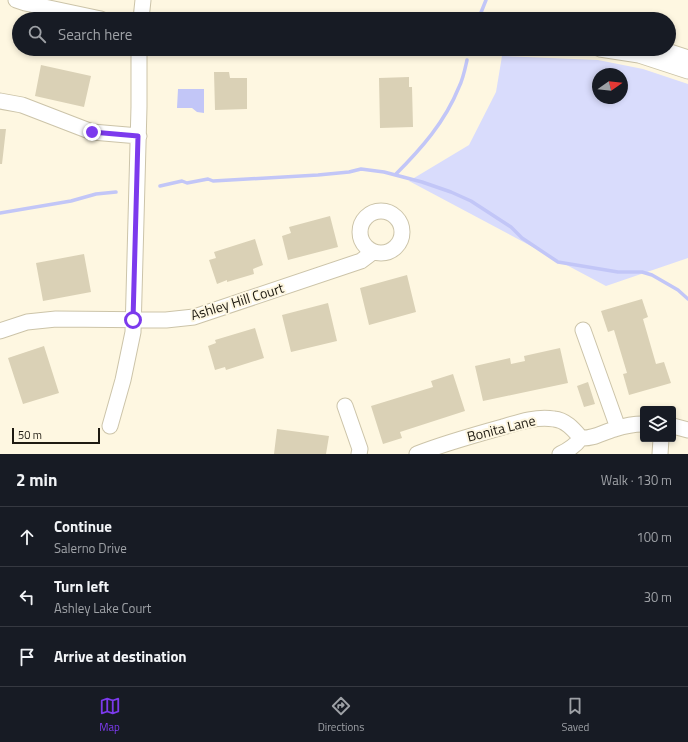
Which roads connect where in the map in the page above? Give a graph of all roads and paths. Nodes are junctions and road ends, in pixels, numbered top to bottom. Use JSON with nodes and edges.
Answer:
{"nodes":[{"id":1,"x":16,"y":0,"type":"edge"},
{"id":2,"x":143,"y":0,"type":"edge"},
{"id":3,"x":68,"y":12,"type":"edge"},
{"id":4,"x":142,"y":12,"type":"edge"},
{"id":5,"x":676,"y":54,"type":"edge"},
{"id":6,"x":139,"y":56,"type":"edge"},
{"id":7,"x":642,"y":56,"type":"edge"},
{"id":8,"x":688,"y":58,"type":"edge"},
{"id":9,"x":688,"y":71,"type":"edge"},
{"id":10,"x":0,"y":101,"type":"edge"},
{"id":11,"x":138,"y":136,"type":"junction"},
{"id":12,"x":373,"y":252,"type":"dead end"},
{"id":13,"x":133,"y":320,"type":"junction"},
{"id":14,"x":583,"y":330,"type":"dead end"},
{"id":15,"x":0,"y":331,"type":"edge"},
{"id":16,"x":345,"y":406,"type":"dead end"},
{"id":17,"x":640,"y":424,"type":"edge"},
{"id":18,"x":110,"y":426,"type":"dead end"},
{"id":19,"x":676,"y":427,"type":"edge"},
{"id":20,"x":618,"y":428,"type":"junction"},
{"id":21,"x":688,"y":430,"type":"edge"},
{"id":22,"x":581,"y":438,"type":"junction"},
{"id":23,"x":661,"y":442,"type":"edge"},
{"id":24,"x":359,"y":454,"type":"edge"},
{"id":25,"x":417,"y":454,"type":"edge"},
{"id":26,"x":560,"y":454,"type":"edge"},
{"id":27,"x":660,"y":454,"type":"edge"}],
"edges":[{"from":1,"to":3,"type":"street"},
{"from":2,"to":4,"type":"street"},
{"from":5,"to":8,"type":"street"},
{"from":6,"to":11,"type":"street"},
{"from":7,"to":9,"type":"street"},
{"from":10,"to":11,"type":"street"},
{"from":11,"to":13,"type":"street"},
{"from":12,"to":13,"type":"street","name":"Ashley Hill Court"},
{"from":13,"to":15,"type":"street","name":"Ashley Hill Court"},
{"from":13,"to":18,"type":"street"},
{"from":14,"to":20,"type":"street"},
{"from":16,"to":24,"type":"street"},
{"from":17,"to":20,"type":"street"},
{"from":19,"to":21,"type":"street"},
{"from":20,"to":22,"type":"street"},
{"from":22,"to":25,"type":"street","name":"Bonita Lane"},
{"from":22,"to":26,"type":"street"},
{"from":23,"to":27,"type":"street"}]}
